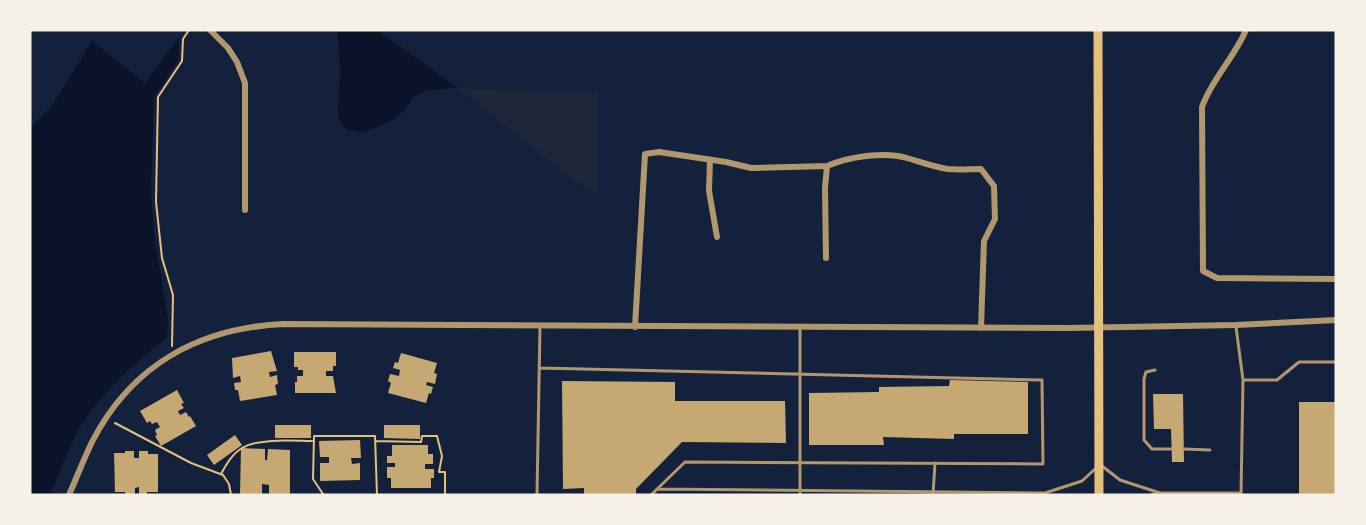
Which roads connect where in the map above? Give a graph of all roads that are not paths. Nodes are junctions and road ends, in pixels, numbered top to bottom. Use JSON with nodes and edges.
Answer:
{"nodes":[{"id":1,"x":210,"y":30,"type":"edge"},
{"id":2,"x":1098,"y":30,"type":"edge"},
{"id":3,"x":1246,"y":30,"type":"edge"},
{"id":4,"x":710,"y":160,"type":"junction"},
{"id":5,"x":827,"y":166,"type":"junction"},
{"id":6,"x":245,"y":210,"type":"dead end"},
{"id":7,"x":717,"y":237,"type":"dead end"},
{"id":8,"x":826,"y":258,"type":"dead end"},
{"id":9,"x":1336,"y":279,"type":"edge"},
{"id":10,"x":1336,"y":320,"type":"edge"},
{"id":11,"x":1236,"y":325,"type":"junction"},
{"id":12,"x":540,"y":326,"type":"junction"},
{"id":13,"x":635,"y":327,"type":"junction"},
{"id":14,"x":800,"y":327,"type":"junction"},
{"id":15,"x":1099,"y":327,"type":"junction"},
{"id":16,"x":981,"y":328,"type":"junction"},
{"id":17,"x":1336,"y":362,"type":"edge"},
{"id":18,"x":540,"y":368,"type":"junction"},
{"id":19,"x":1155,"y":370,"type":"dead end"},
{"id":20,"x":800,"y":374,"type":"junction"},
{"id":21,"x":1243,"y":380,"type":"junction"},
{"id":22,"x":1172,"y":449,"type":"dead end"},
{"id":23,"x":1184,"y":449,"type":"dead end"},
{"id":24,"x":1209,"y":450,"type":"dead end"},
{"id":25,"x":800,"y":462,"type":"junction"},
{"id":26,"x":935,"y":463,"type":"junction"},
{"id":27,"x":1099,"y":464,"type":"junction"},
{"id":28,"x":657,"y":489,"type":"junction"},
{"id":29,"x":1160,"y":493,"type":"junction"},
{"id":30,"x":800,"y":494,"type":"edge"},
{"id":31,"x":933,"y":494,"type":"edge"},
{"id":32,"x":1047,"y":494,"type":"edge"},
{"id":33,"x":1241,"y":494,"type":"edge"},
{"id":34,"x":69,"y":495,"type":"edge"},
{"id":35,"x":537,"y":495,"type":"edge"},
{"id":36,"x":651,"y":495,"type":"edge"},
{"id":37,"x":1099,"y":495,"type":"edge"},
{"id":38,"x":1151,"y":495,"type":"edge"}],
"edges":[{"from":1,"to":6,"type":"street"},
{"from":2,"to":15,"type":"main road"},
{"from":3,"to":9,"type":"street"},
{"from":4,"to":5,"type":"street"},
{"from":4,"to":7,"type":"street"},
{"from":4,"to":13,"type":"street"},
{"from":5,"to":8,"type":"street"},
{"from":5,"to":16,"type":"street"},
{"from":10,"to":11,"type":"street"},
{"from":11,"to":15,"type":"street"},
{"from":11,"to":21,"type":"lane"},
{"from":12,"to":13,"type":"street"},
{"from":12,"to":18,"type":"lane"},
{"from":12,"to":34,"type":"street"},
{"from":13,"to":14,"type":"street"},
{"from":14,"to":16,"type":"street"},
{"from":14,"to":20,"type":"lane"},
{"from":15,"to":16,"type":"street"},
{"from":15,"to":27,"type":"main road"},
{"from":17,"to":21,"type":"lane"},
{"from":18,"to":20,"type":"lane"},
{"from":18,"to":35,"type":"lane"},
{"from":19,"to":22,"type":"lane"},
{"from":20,"to":25,"type":"lane"},
{"from":20,"to":26,"type":"lane"},
{"from":21,"to":33,"type":"lane"},
{"from":23,"to":24,"type":"lane"},
{"from":25,"to":26,"type":"lane"},
{"from":25,"to":28,"type":"lane"},
{"from":25,"to":30,"type":"lane"},
{"from":26,"to":31,"type":"lane"},
{"from":27,"to":29,"type":"lane"},
{"from":27,"to":32,"type":"lane"},
{"from":27,"to":37,"type":"main road"},
{"from":28,"to":30,"type":"lane"},
{"from":28,"to":36,"type":"lane"},
{"from":29,"to":33,"type":"lane"},
{"from":29,"to":38,"type":"lane"},
{"from":30,"to":31,"type":"lane"},
{"from":31,"to":32,"type":"lane"}]}
